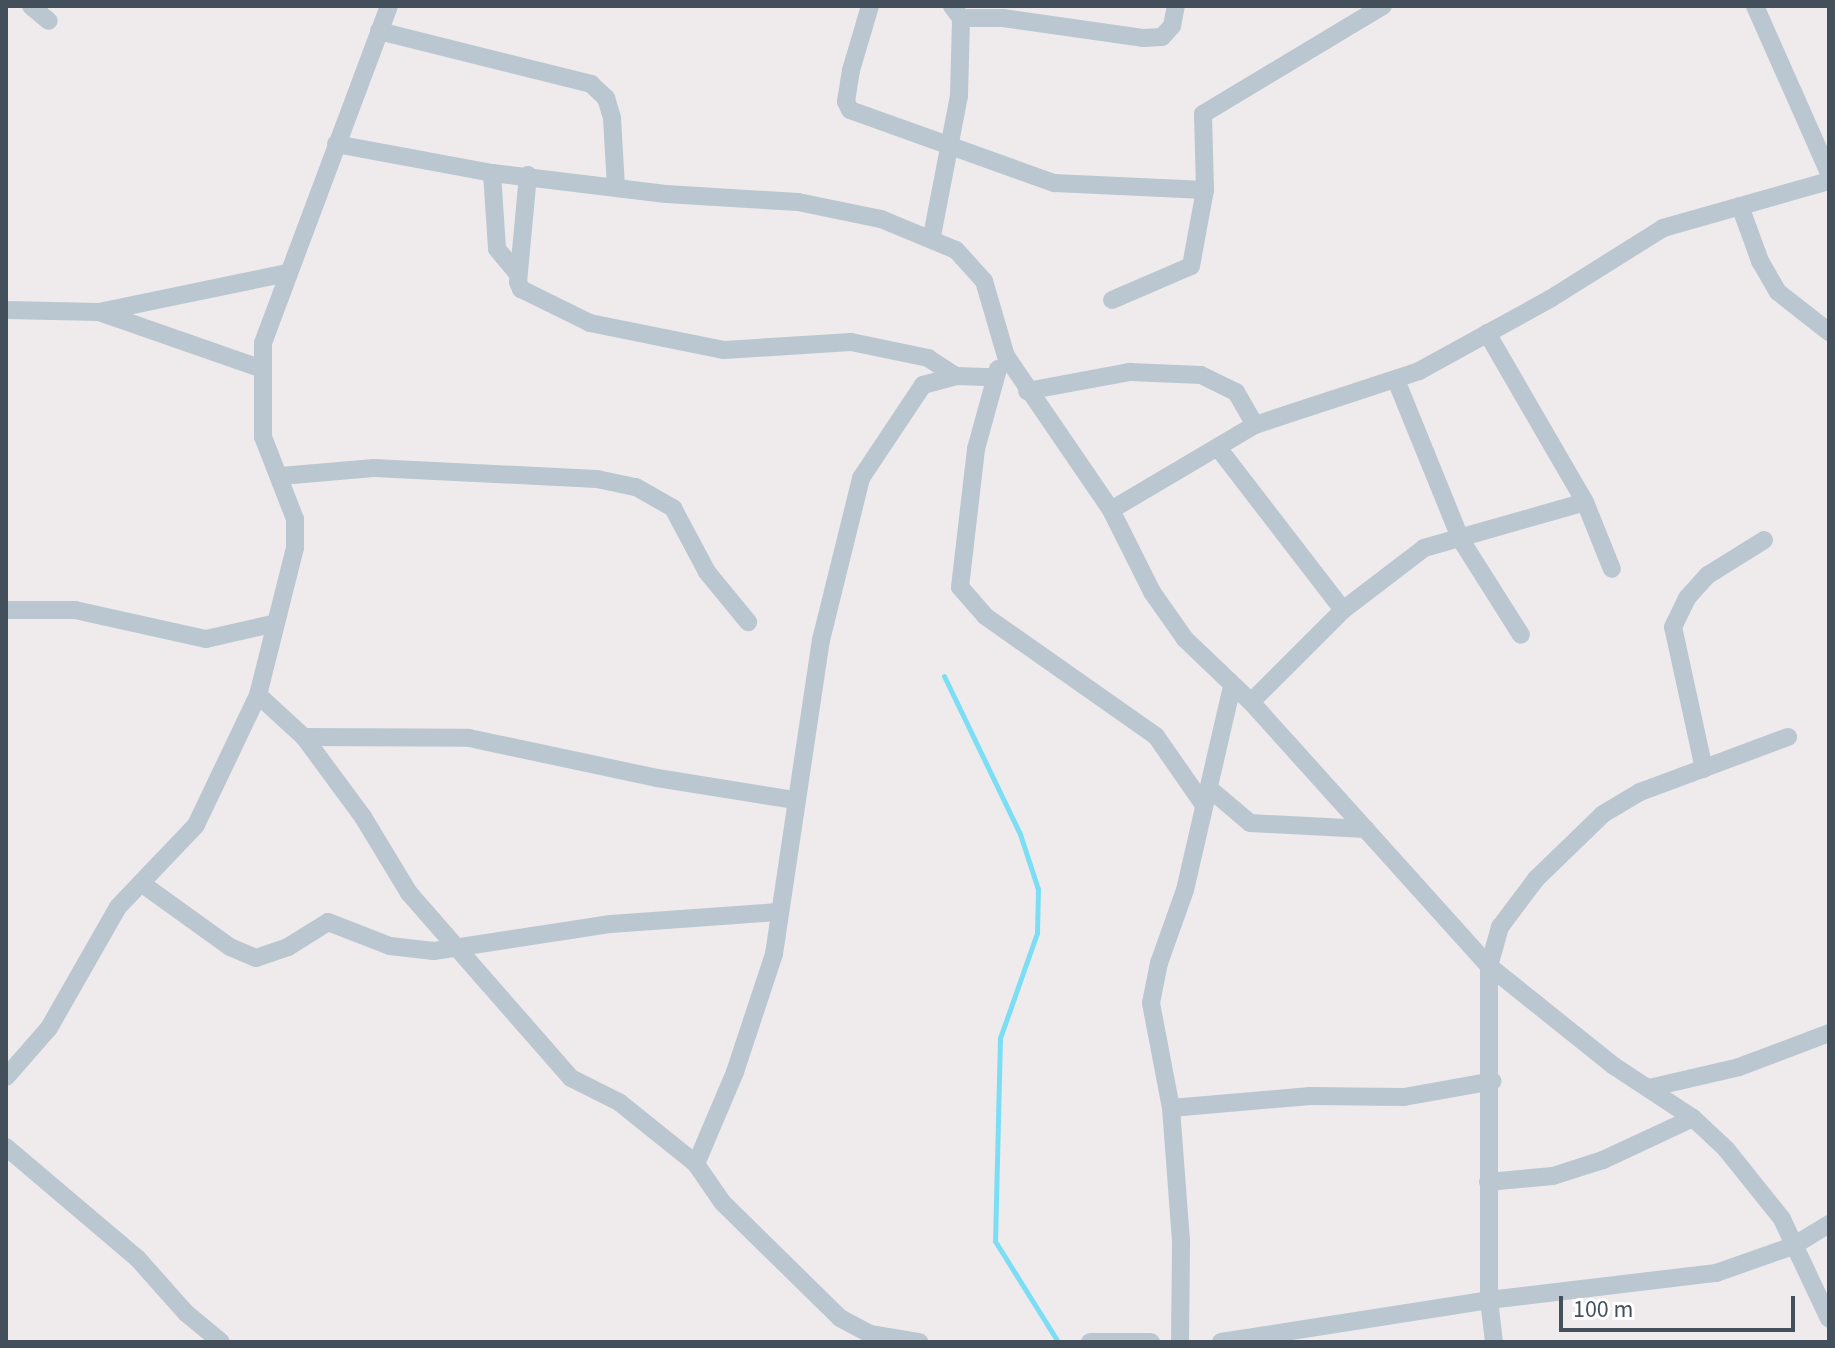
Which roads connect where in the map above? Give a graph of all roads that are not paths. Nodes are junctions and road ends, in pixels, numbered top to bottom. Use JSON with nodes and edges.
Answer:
{"nodes":[{"id":1,"x":31,"y":6,"type":"edge"},
{"id":2,"x":389,"y":6,"type":"edge"},
{"id":3,"x":870,"y":6,"type":"edge"},
{"id":4,"x":1176,"y":6,"type":"edge"},
{"id":5,"x":1383,"y":6,"type":"edge"},
{"id":6,"x":1755,"y":6,"type":"edge"},
{"id":7,"x":956,"y":12,"type":"edge"},
{"id":8,"x":49,"y":21,"type":"dead end"},
{"id":9,"x":379,"y":31,"type":"junction"},
{"id":10,"x":1820,"y":125,"type":"edge"},
{"id":11,"x":336,"y":144,"type":"junction"},
{"id":12,"x":951,"y":147,"type":"junction"},
{"id":13,"x":492,"y":173,"type":"junction"},
{"id":14,"x":1829,"y":173,"type":"edge"},
{"id":15,"x":528,"y":175,"type":"junction"},
{"id":16,"x":1829,"y":181,"type":"edge"},
{"id":17,"x":616,"y":187,"type":"junction"},
{"id":18,"x":1205,"y":190,"type":"junction"},
{"id":19,"x":1740,"y":206,"type":"junction"},
{"id":20,"x":932,"y":236,"type":"junction"},
{"id":21,"x":288,"y":273,"type":"junction"},
{"id":22,"x":517,"y":273,"type":"junction"},
{"id":23,"x":1112,"y":300,"type":"dead end"},
{"id":24,"x":6,"y":310,"type":"edge"},
{"id":25,"x":99,"y":312,"type":"junction"},
{"id":26,"x":1829,"y":332,"type":"edge"},
{"id":27,"x":1487,"y":333,"type":"junction"},
{"id":28,"x":1006,"y":356,"type":"junction"},
{"id":29,"x":260,"y":368,"type":"junction"},
{"id":30,"x":956,"y":376,"type":"junction"},
{"id":31,"x":993,"y":377,"type":"junction"},
{"id":32,"x":1396,"y":380,"type":"junction"},
{"id":33,"x":1027,"y":391,"type":"junction"},
{"id":34,"x":1255,"y":425,"type":"junction"},
{"id":35,"x":1219,"y":449,"type":"junction"},
{"id":36,"x":281,"y":476,"type":"junction"},
{"id":37,"x":1585,"y":502,"type":"junction"},
{"id":38,"x":1111,"y":510,"type":"junction"},
{"id":39,"x":1461,"y":540,"type":"junction"},
{"id":40,"x":1764,"y":540,"type":"dead end"},
{"id":41,"x":1612,"y":569,"type":"dead end"},
{"id":42,"x":6,"y":610,"type":"edge"},
{"id":43,"x":1343,"y":610,"type":"junction"},
{"id":44,"x":748,"y":622,"type":"dead end"},
{"id":45,"x":272,"y":624,"type":"junction"},
{"id":46,"x":1521,"y":635,"type":"dead end"},
{"id":47,"x":1232,"y":687,"type":"junction"},
{"id":48,"x":258,"y":695,"type":"junction"},
{"id":49,"x":1251,"y":702,"type":"junction"},
{"id":50,"x":304,"y":737,"type":"junction"},
{"id":51,"x":1788,"y":737,"type":"dead end"},
{"id":52,"x":1704,"y":769,"type":"junction"},
{"id":53,"x":1206,"y":797,"type":"junction"},
{"id":54,"x":795,"y":800,"type":"junction"},
{"id":55,"x":1366,"y":829,"type":"junction"},
{"id":56,"x":141,"y":883,"type":"junction"},
{"id":57,"x":778,"y":912,"type":"junction"},
{"id":58,"x":463,"y":949,"type":"junction"},
{"id":59,"x":1489,"y":966,"type":"junction"},
{"id":60,"x":1829,"y":1033,"type":"edge"},
{"id":61,"x":6,"y":1077,"type":"edge"},
{"id":62,"x":1493,"y":1081,"type":"junction"},
{"id":63,"x":1649,"y":1088,"type":"junction"},
{"id":64,"x":1171,"y":1108,"type":"junction"},
{"id":65,"x":1693,"y":1118,"type":"junction"},
{"id":66,"x":6,"y":1147,"type":"edge"},
{"id":67,"x":696,"y":1164,"type":"junction"},
{"id":68,"x":1488,"y":1182,"type":"junction"},
{"id":69,"x":1829,"y":1224,"type":"edge"},
{"id":70,"x":1793,"y":1246,"type":"junction"},
{"id":71,"x":1489,"y":1300,"type":"junction"},
{"id":72,"x":1829,"y":1319,"type":"edge"},
{"id":73,"x":1306,"y":1336,"type":"edge"},
{"id":74,"x":221,"y":1342,"type":"edge"},
{"id":75,"x":919,"y":1342,"type":"edge"},
{"id":76,"x":1090,"y":1342,"type":"edge"},
{"id":77,"x":1151,"y":1342,"type":"edge"},
{"id":78,"x":1180,"y":1342,"type":"edge"},
{"id":79,"x":1221,"y":1342,"type":"edge"},
{"id":80,"x":1494,"y":1342,"type":"edge"}],
"edges":[{"from":1,"to":8,"type":"street"},
{"from":2,"to":9,"type":"street"},
{"from":3,"to":12,"type":"street"},
{"from":4,"to":7,"type":"street"},
{"from":5,"to":18,"type":"street"},
{"from":6,"to":10,"type":"street"},
{"from":7,"to":12,"type":"street"},
{"from":9,"to":11,"type":"street"},
{"from":9,"to":17,"type":"street"},
{"from":10,"to":14,"type":"street"},
{"from":11,"to":13,"type":"street"},
{"from":11,"to":21,"type":"street"},
{"from":12,"to":18,"type":"street"},
{"from":12,"to":20,"type":"street"},
{"from":13,"to":15,"type":"street"},
{"from":13,"to":22,"type":"street"},
{"from":15,"to":17,"type":"street"},
{"from":15,"to":22,"type":"street"},
{"from":16,"to":19,"type":"street"},
{"from":17,"to":20,"type":"street"},
{"from":18,"to":23,"type":"street"},
{"from":19,"to":26,"type":"street"},
{"from":19,"to":27,"type":"street"},
{"from":20,"to":28,"type":"street"},
{"from":21,"to":25,"type":"street"},
{"from":21,"to":29,"type":"street"},
{"from":22,"to":30,"type":"street"},
{"from":24,"to":25,"type":"street"},
{"from":25,"to":29,"type":"street"},
{"from":27,"to":32,"type":"street"},
{"from":27,"to":37,"type":"street"},
{"from":28,"to":31,"type":"street"},
{"from":28,"to":33,"type":"street"},
{"from":29,"to":36,"type":"street"},
{"from":30,"to":31,"type":"street"},
{"from":30,"to":54,"type":"street"},
{"from":31,"to":53,"type":"street"},
{"from":32,"to":34,"type":"street"},
{"from":32,"to":39,"type":"street"},
{"from":33,"to":34,"type":"street"},
{"from":33,"to":38,"type":"street"},
{"from":34,"to":35,"type":"street"},
{"from":35,"to":38,"type":"street"},
{"from":35,"to":43,"type":"street"},
{"from":36,"to":44,"type":"street"},
{"from":36,"to":45,"type":"street"},
{"from":37,"to":39,"type":"street"},
{"from":37,"to":41,"type":"street"},
{"from":38,"to":47,"type":"street"},
{"from":39,"to":43,"type":"street"},
{"from":39,"to":46,"type":"street"},
{"from":40,"to":52,"type":"street"},
{"from":42,"to":45,"type":"street"},
{"from":43,"to":49,"type":"street"},
{"from":45,"to":48,"type":"street"},
{"from":47,"to":49,"type":"street"},
{"from":47,"to":53,"type":"street"},
{"from":48,"to":50,"type":"street"},
{"from":48,"to":56,"type":"street"},
{"from":49,"to":55,"type":"street"},
{"from":50,"to":54,"type":"street"},
{"from":50,"to":58,"type":"street"},
{"from":51,"to":52,"type":"street"},
{"from":52,"to":59,"type":"street"},
{"from":53,"to":55,"type":"street"},
{"from":53,"to":64,"type":"street"},
{"from":54,"to":57,"type":"street"},
{"from":55,"to":59,"type":"street"},
{"from":56,"to":58,"type":"street"},
{"from":56,"to":61,"type":"street"},
{"from":57,"to":58,"type":"street"},
{"from":57,"to":67,"type":"street"},
{"from":58,"to":67,"type":"street"},
{"from":59,"to":62,"type":"street"},
{"from":59,"to":63,"type":"street"},
{"from":60,"to":63,"type":"street"},
{"from":62,"to":64,"type":"street"},
{"from":62,"to":68,"type":"street"},
{"from":63,"to":65,"type":"street"},
{"from":64,"to":78,"type":"street"},
{"from":65,"to":68,"type":"street"},
{"from":65,"to":70,"type":"street"},
{"from":66,"to":74,"type":"street"},
{"from":67,"to":75,"type":"street"},
{"from":68,"to":71,"type":"street"},
{"from":69,"to":70,"type":"street"},
{"from":70,"to":71,"type":"street"},
{"from":70,"to":72,"type":"street"},
{"from":71,"to":73,"type":"street"},
{"from":71,"to":80,"type":"street"},
{"from":73,"to":79,"type":"street"},
{"from":76,"to":77,"type":"street"}]}
